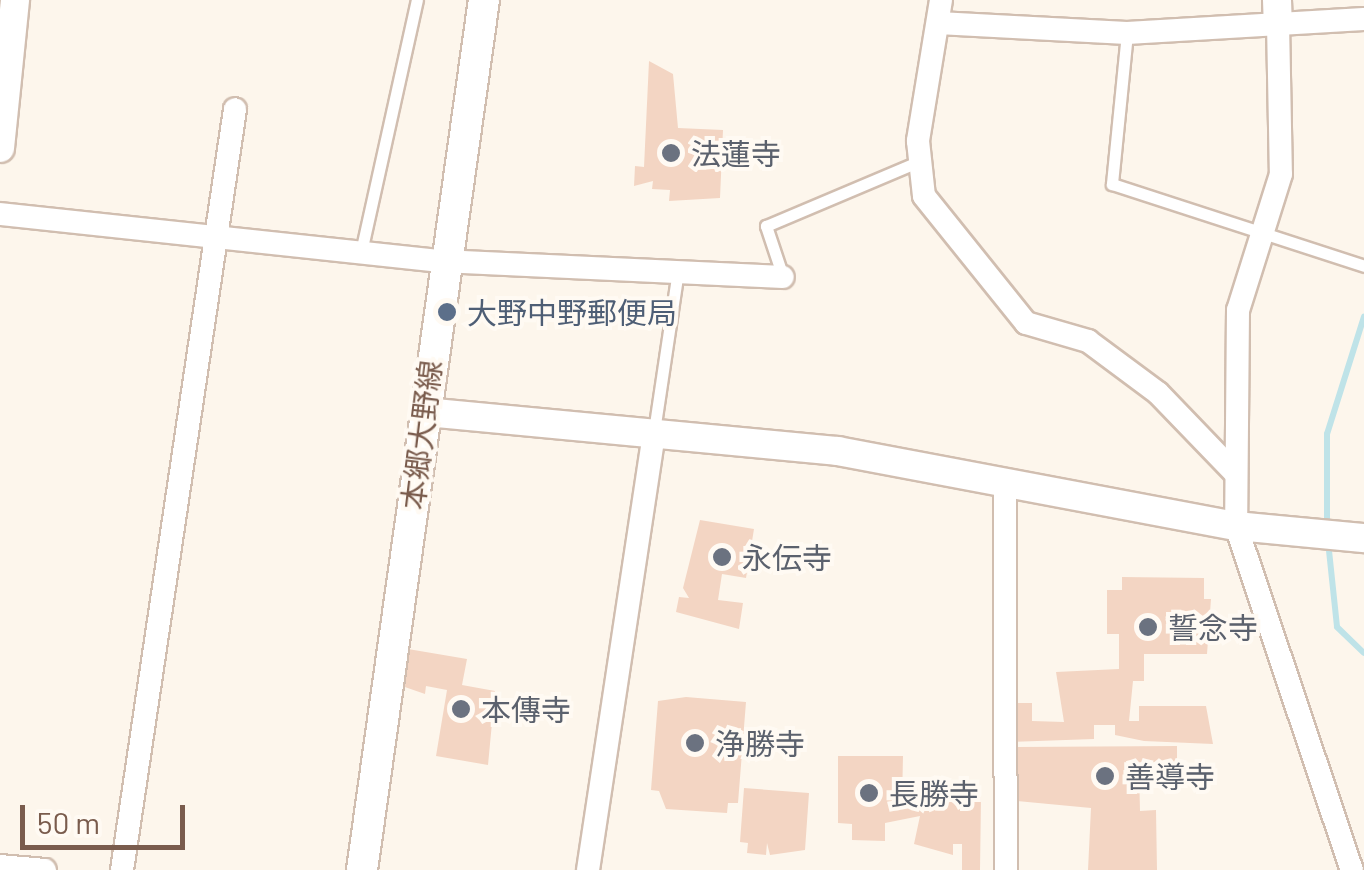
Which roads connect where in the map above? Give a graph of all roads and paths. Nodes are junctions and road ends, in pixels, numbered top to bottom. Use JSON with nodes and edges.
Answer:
{"nodes":[{"id":1,"x":15,"y":0,"type":"edge"},
{"id":2,"x":418,"y":0,"type":"edge"},
{"id":3,"x":484,"y":0,"type":"edge"},
{"id":4,"x":939,"y":12,"type":"edge"},
{"id":5,"x":1277,"y":12,"type":"edge"},
{"id":6,"x":1364,"y":19,"type":"edge"},
{"id":7,"x":1127,"y":32,"type":"junction"},
{"id":8,"x":235,"y":110,"type":"dead end"},
{"id":9,"x":0,"y":148,"type":"edge"},
{"id":10,"x":920,"y":161,"type":"junction"},
{"id":11,"x":0,"y":214,"type":"edge"},
{"id":12,"x":1266,"y":234,"type":"junction"},
{"id":13,"x":222,"y":238,"type":"junction"},
{"id":14,"x":360,"y":252,"type":"junction"},
{"id":15,"x":442,"y":261,"type":"junction"},
{"id":16,"x":1364,"y":266,"type":"edge"},
{"id":17,"x":677,"y":277,"type":"junction"},
{"id":18,"x":783,"y":277,"type":"joint"},
{"id":19,"x":425,"y":412,"type":"junction"},
{"id":20,"x":654,"y":433,"type":"junction"},
{"id":21,"x":1236,"y":474,"type":"junction"},
{"id":22,"x":1005,"y":484,"type":"junction"},
{"id":23,"x":1236,"y":526,"type":"junction"},
{"id":24,"x":1341,"y":536,"type":"edge"},
{"id":25,"x":0,"y":866,"type":"edge"},
{"id":26,"x":45,"y":870,"type":"edge"},
{"id":27,"x":122,"y":870,"type":"edge"},
{"id":28,"x":362,"y":870,"type":"edge"},
{"id":29,"x":588,"y":870,"type":"edge"},
{"id":30,"x":1006,"y":870,"type":"edge"},
{"id":31,"x":1352,"y":870,"type":"edge"}],
"edges":[{"from":1,"to":9,"type":"street"},
{"from":2,"to":14,"type":"lane"},
{"from":3,"to":15,"type":"main road","name":"本郷大野線"},
{"from":4,"to":7,"type":"street"},
{"from":4,"to":10,"type":"street"},
{"from":5,"to":6,"type":"street"},
{"from":5,"to":7,"type":"street"},
{"from":5,"to":12,"type":"street"},
{"from":7,"to":12,"type":"lane"},
{"from":8,"to":13,"type":"street"},
{"from":10,"to":18,"type":"lane"},
{"from":10,"to":21,"type":"street"},
{"from":11,"to":13,"type":"street"},
{"from":12,"to":16,"type":"lane"},
{"from":12,"to":21,"type":"street"},
{"from":13,"to":14,"type":"street"},
{"from":13,"to":27,"type":"street"},
{"from":14,"to":15,"type":"street"},
{"from":15,"to":17,"type":"street"},
{"from":15,"to":19,"type":"main road","name":"本郷大野線"},
{"from":17,"to":18,"type":"street"},
{"from":17,"to":20,"type":"lane"},
{"from":19,"to":20,"type":"street"},
{"from":19,"to":28,"type":"main road","name":"本郷大野線"},
{"from":20,"to":22,"type":"street"},
{"from":20,"to":29,"type":"street"},
{"from":21,"to":23,"type":"street"},
{"from":22,"to":23,"type":"street"},
{"from":22,"to":30,"type":"street"},
{"from":23,"to":24,"type":"street"},
{"from":23,"to":31,"type":"street"},
{"from":25,"to":26,"type":"street"}]}
